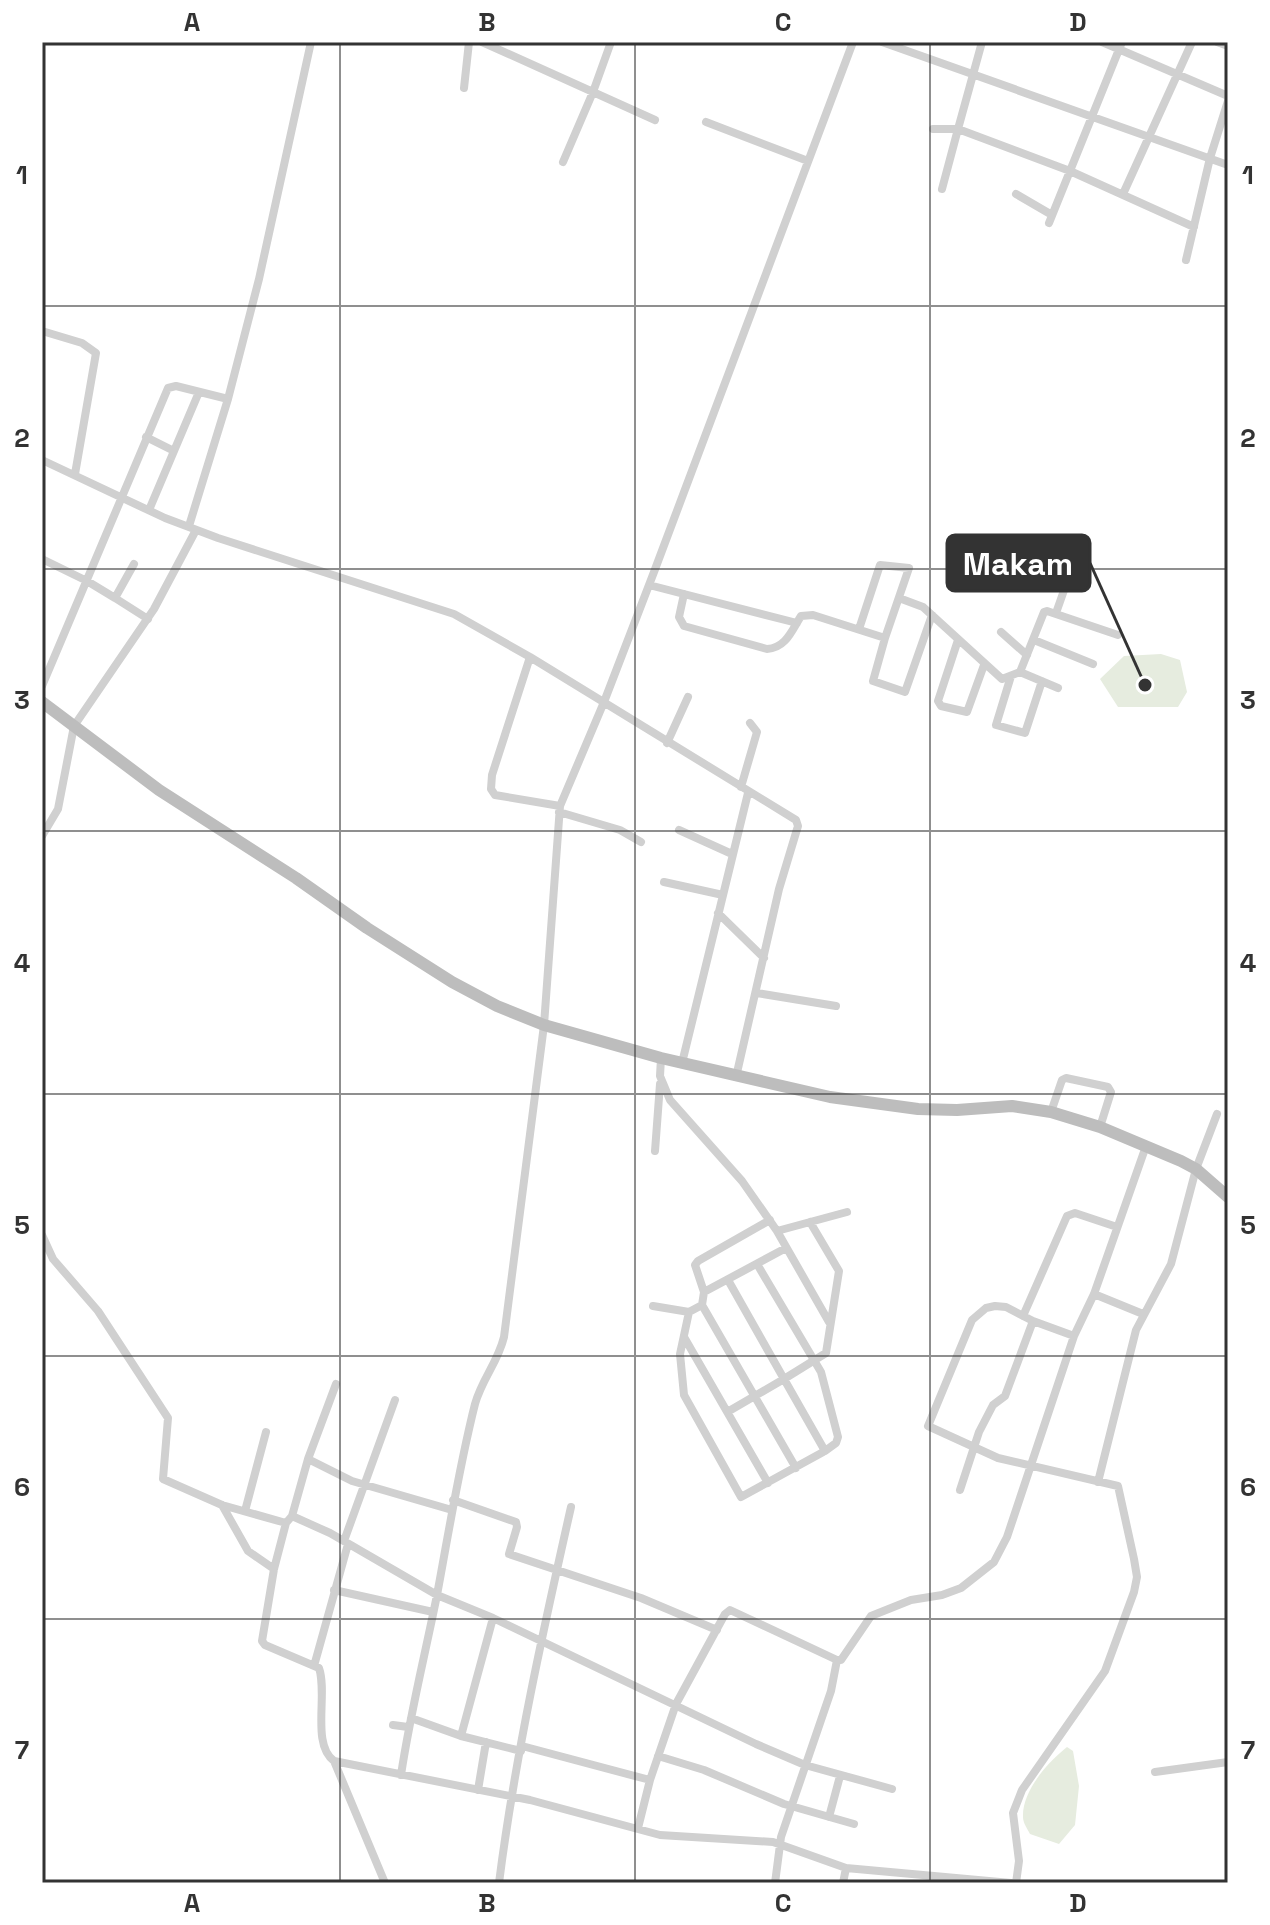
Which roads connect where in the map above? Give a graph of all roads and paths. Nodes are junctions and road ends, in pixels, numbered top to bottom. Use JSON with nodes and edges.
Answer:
{"nodes":[{"id":1,"x":311,"y":42,"type":"edge"},
{"id":2,"x":469,"y":42,"type":"edge"},
{"id":3,"x":482,"y":42,"type":"edge"},
{"id":4,"x":611,"y":42,"type":"edge"},
{"id":5,"x":853,"y":42,"type":"edge"},
{"id":6,"x":882,"y":42,"type":"edge"},
{"id":7,"x":912,"y":42,"type":"edge"},
{"id":8,"x":982,"y":42,"type":"edge"},
{"id":9,"x":1102,"y":42,"type":"edge"},
{"id":10,"x":1192,"y":42,"type":"edge"},
{"id":11,"x":1217,"y":42,"type":"edge"},
{"id":12,"x":1121,"y":46,"type":"edge"},
{"id":13,"x":1228,"y":46,"type":"edge"},
{"id":14,"x":909,"y":53,"type":"junction"},
{"id":15,"x":974,"y":75,"type":"junction"},
{"id":16,"x":1177,"y":75,"type":"junction"},
{"id":17,"x":464,"y":88,"type":"dead end"},
{"id":18,"x":593,"y":92,"type":"junction"},
{"id":19,"x":1228,"y":99,"type":"edge"},
{"id":20,"x":1092,"y":117,"type":"junction"},
{"id":21,"x":655,"y":120,"type":"dead end"},
{"id":22,"x":706,"y":122,"type":"dead end"},
{"id":23,"x":933,"y":129,"type":"dead end"},
{"id":24,"x":958,"y":129,"type":"junction"},
{"id":25,"x":1149,"y":138,"type":"junction"},
{"id":26,"x":1210,"y":158,"type":"junction"},
{"id":27,"x":808,"y":161,"type":"junction"},
{"id":28,"x":563,"y":162,"type":"dead end"},
{"id":29,"x":1228,"y":165,"type":"edge"},
{"id":30,"x":1070,"y":171,"type":"junction"},
{"id":31,"x":942,"y":189,"type":"dead end"},
{"id":32,"x":1016,"y":194,"type":"dead end"},
{"id":33,"x":1123,"y":194,"type":"junction"},
{"id":34,"x":1194,"y":227,"type":"junction"},
{"id":35,"x":1186,"y":260,"type":"dead end"},
{"id":36,"x":42,"y":331,"type":"edge"},
{"id":37,"x":199,"y":392,"type":"junction"},
{"id":38,"x":228,"y":399,"type":"junction"},
{"id":39,"x":146,"y":437,"type":"junction"},
{"id":40,"x":174,"y":451,"type":"junction"},
{"id":41,"x":42,"y":460,"type":"edge"},
{"id":42,"x":75,"y":474,"type":"junction"},
{"id":43,"x":120,"y":496,"type":"junction"},
{"id":44,"x":149,"y":510,"type":"junction"},
{"id":45,"x":193,"y":528,"type":"junction"},
{"id":46,"x":42,"y":559,"type":"edge"},
{"id":47,"x":134,"y":564,"type":"dead end"},
{"id":48,"x":1068,"y":579,"type":"dead end"},
{"id":49,"x":87,"y":581,"type":"junction"},
{"id":50,"x":649,"y":585,"type":"junction"},
{"id":51,"x":684,"y":594,"type":"junction"},
{"id":52,"x":115,"y":598,"type":"junction"},
{"id":53,"x":899,"y":598,"type":"junction"},
{"id":54,"x":1056,"y":613,"type":"junction"},
{"id":55,"x":932,"y":615,"type":"junction"},
{"id":56,"x":148,"y":619,"type":"junction"},
{"id":57,"x":797,"y":623,"type":"junction"},
{"id":58,"x":859,"y":629,"type":"junction"},
{"id":59,"x":1001,"y":632,"type":"dead end"},
{"id":60,"x":1118,"y":635,"type":"dead end"},
{"id":61,"x":885,"y":638,"type":"junction"},
{"id":62,"x":958,"y":640,"type":"junction"},
{"id":63,"x":1034,"y":640,"type":"junction"},
{"id":64,"x":1027,"y":655,"type":"junction"},
{"id":65,"x":530,"y":657,"type":"junction"},
{"id":66,"x":1093,"y":664,"type":"dead end"},
{"id":67,"x":984,"y":665,"type":"junction"},
{"id":68,"x":1016,"y":674,"type":"junction"},
{"id":69,"x":1042,"y":681,"type":"junction"},
{"id":70,"x":42,"y":686,"type":"edge"},
{"id":71,"x":1058,"y":688,"type":"dead end"},
{"id":72,"x":688,"y":697,"type":"dead end"},
{"id":73,"x":42,"y":702,"type":"edge"},
{"id":74,"x":604,"y":702,"type":"junction"},
{"id":75,"x":750,"y":723,"type":"dead end"},
{"id":76,"x":74,"y":726,"type":"junction"},
{"id":77,"x":667,"y":743,"type":"junction"},
{"id":78,"x":744,"y":790,"type":"junction"},
{"id":79,"x":559,"y":809,"type":"junction"},
{"id":80,"x":42,"y":814,"type":"edge"},
{"id":81,"x":52,"y":822,"type":"junction"},
{"id":82,"x":679,"y":830,"type":"dead end"},
{"id":83,"x":42,"y":836,"type":"edge"},
{"id":84,"x":641,"y":842,"type":"dead end"},
{"id":85,"x":732,"y":854,"type":"junction"},
{"id":86,"x":664,"y":882,"type":"dead end"},
{"id":87,"x":723,"y":895,"type":"junction"},
{"id":88,"x":718,"y":913,"type":"junction"},
{"id":89,"x":764,"y":958,"type":"junction"},
{"id":90,"x":757,"y":993,"type":"junction"},
{"id":91,"x":836,"y":1006,"type":"dead end"},
{"id":92,"x":544,"y":1025,"type":"junction"},
{"id":93,"x":661,"y":1058,"type":"junction"},
{"id":94,"x":682,"y":1063,"type":"junction"},
{"id":95,"x":660,"y":1076,"type":"junction"},
{"id":96,"x":736,"y":1077,"type":"junction"},
{"id":97,"x":1051,"y":1112,"type":"junction"},
{"id":98,"x":1217,"y":1114,"type":"dead end"},
{"id":99,"x":1100,"y":1127,"type":"junction"},
{"id":100,"x":1146,"y":1146,"type":"junction"},
{"id":101,"x":655,"y":1151,"type":"dead end"},
{"id":102,"x":1196,"y":1169,"type":"junction"},
{"id":103,"x":1228,"y":1197,"type":"edge"},
{"id":104,"x":847,"y":1212,"type":"dead end"},
{"id":105,"x":770,"y":1220,"type":"junction"},
{"id":106,"x":810,"y":1222,"type":"junction"},
{"id":107,"x":1117,"y":1227,"type":"junction"},
{"id":108,"x":777,"y":1231,"type":"junction"},
{"id":109,"x":42,"y":1235,"type":"edge"},
{"id":110,"x":786,"y":1248,"type":"junction"},
{"id":111,"x":757,"y":1264,"type":"junction"},
{"id":112,"x":728,"y":1280,"type":"junction"},
{"id":113,"x":704,"y":1292,"type":"junction"},
{"id":114,"x":1094,"y":1294,"type":"junction"},
{"id":115,"x":702,"y":1305,"type":"junction"},
{"id":116,"x":653,"y":1306,"type":"dead end"},
{"id":117,"x":689,"y":1312,"type":"junction"},
{"id":118,"x":1143,"y":1314,"type":"junction"},
{"id":119,"x":1023,"y":1316,"type":"junction"},
{"id":120,"x":1033,"y":1321,"type":"junction"},
{"id":121,"x":829,"y":1322,"type":"junction"},
{"id":122,"x":1074,"y":1336,"type":"junction"},
{"id":123,"x":684,"y":1337,"type":"junction"},
{"id":124,"x":815,"y":1361,"type":"junction"},
{"id":125,"x":784,"y":1379,"type":"junction"},
{"id":126,"x":336,"y":1384,"type":"dead end"},
{"id":127,"x":755,"y":1395,"type":"junction"},
{"id":128,"x":395,"y":1400,"type":"dead end"},
{"id":129,"x":729,"y":1411,"type":"junction"},
{"id":130,"x":266,"y":1432,"type":"dead end"},
{"id":131,"x":974,"y":1446,"type":"junction"},
{"id":132,"x":825,"y":1451,"type":"junction"},
{"id":133,"x":308,"y":1459,"type":"junction"},
{"id":134,"x":1029,"y":1467,"type":"junction"},
{"id":135,"x":796,"y":1468,"type":"junction"},
{"id":136,"x":1098,"y":1482,"type":"junction"},
{"id":137,"x":365,"y":1483,"type":"junction"},
{"id":138,"x":768,"y":1483,"type":"junction"},
{"id":139,"x":960,"y":1490,"type":"dead end"},
{"id":140,"x":222,"y":1505,"type":"junction"},
{"id":141,"x":452,"y":1505,"type":"junction"},
{"id":142,"x":571,"y":1507,"type":"dead end"},
{"id":143,"x":245,"y":1511,"type":"junction"},
{"id":144,"x":289,"y":1520,"type":"junction"},
{"id":145,"x":346,"y":1542,"type":"junction"},
{"id":146,"x":274,"y":1569,"type":"junction"},
{"id":147,"x":557,"y":1571,"type":"junction"},
{"id":148,"x":334,"y":1590,"type":"junction"},
{"id":149,"x":437,"y":1595,"type":"junction"},
{"id":150,"x":433,"y":1612,"type":"junction"},
{"id":151,"x":493,"y":1618,"type":"junction"},
{"id":152,"x":717,"y":1630,"type":"junction"},
{"id":153,"x":542,"y":1641,"type":"junction"},
{"id":154,"x":837,"y":1660,"type":"junction"},
{"id":155,"x":314,"y":1666,"type":"junction"},
{"id":156,"x":676,"y":1704,"type":"junction"},
{"id":157,"x":410,"y":1722,"type":"junction"},
{"id":158,"x":393,"y":1725,"type":"dead end"},
{"id":159,"x":461,"y":1736,"type":"junction"},
{"id":160,"x":486,"y":1742,"type":"junction"},
{"id":161,"x":521,"y":1749,"type":"junction"},
{"id":162,"x":658,"y":1756,"type":"junction"},
{"id":163,"x":334,"y":1761,"type":"junction"},
{"id":164,"x":1228,"y":1762,"type":"edge"},
{"id":165,"x":805,"y":1765,"type":"junction"},
{"id":166,"x":1155,"y":1772,"type":"dead end"},
{"id":167,"x":401,"y":1775,"type":"junction"},
{"id":168,"x":840,"y":1776,"type":"junction"},
{"id":169,"x":650,"y":1780,"type":"junction"},
{"id":170,"x":892,"y":1789,"type":"dead end"},
{"id":171,"x":478,"y":1790,"type":"junction"},
{"id":172,"x":511,"y":1796,"type":"junction"},
{"id":173,"x":791,"y":1807,"type":"junction"},
{"id":174,"x":829,"y":1817,"type":"junction"},
{"id":175,"x":854,"y":1824,"type":"dead end"},
{"id":176,"x":638,"y":1828,"type":"junction"},
{"id":177,"x":780,"y":1844,"type":"junction"},
{"id":178,"x":846,"y":1868,"type":"junction"},
{"id":179,"x":385,"y":1883,"type":"edge"},
{"id":180,"x":499,"y":1883,"type":"edge"},
{"id":181,"x":775,"y":1883,"type":"edge"},
{"id":182,"x":843,"y":1883,"type":"edge"},
{"id":183,"x":1014,"y":1883,"type":"edge"}],
"edges":[{"from":1,"to":38,"type":"street"},
{"from":2,"to":17,"type":"street"},
{"from":3,"to":18,"type":"street"},
{"from":4,"to":18,"type":"street"},
{"from":5,"to":27,"type":"street"},
{"from":6,"to":14,"type":"street"},
{"from":7,"to":14,"type":"street"},
{"from":8,"to":15,"type":"street"},
{"from":9,"to":12,"type":"street"},
{"from":10,"to":16,"type":"street"},
{"from":11,"to":13,"type":"street"},
{"from":12,"to":16,"type":"street"},
{"from":12,"to":20,"type":"street"},
{"from":14,"to":15,"type":"street"},
{"from":15,"to":20,"type":"street"},
{"from":15,"to":24,"type":"street"},
{"from":16,"to":19,"type":"street"},
{"from":16,"to":25,"type":"street"},
{"from":18,"to":21,"type":"street"},
{"from":18,"to":28,"type":"street"},
{"from":19,"to":26,"type":"street"},
{"from":20,"to":25,"type":"street"},
{"from":20,"to":30,"type":"street"},
{"from":22,"to":27,"type":"street"},
{"from":23,"to":24,"type":"street"},
{"from":24,"to":30,"type":"street"},
{"from":24,"to":31,"type":"street"},
{"from":25,"to":26,"type":"street"},
{"from":25,"to":33,"type":"street"},
{"from":26,"to":29,"type":"street"},
{"from":26,"to":34,"type":"street"},
{"from":27,"to":50,"type":"street"},
{"from":30,"to":32,"type":"street"},
{"from":30,"to":33,"type":"street"},
{"from":33,"to":34,"type":"street"},
{"from":34,"to":35,"type":"street"},
{"from":36,"to":42,"type":"street"},
{"from":37,"to":38,"type":"street"},
{"from":37,"to":39,"type":"street"},
{"from":37,"to":40,"type":"street"},
{"from":38,"to":45,"type":"street"},
{"from":39,"to":40,"type":"street"},
{"from":39,"to":43,"type":"street"},
{"from":40,"to":44,"type":"street"},
{"from":41,"to":42,"type":"street"},
{"from":42,"to":43,"type":"street"},
{"from":43,"to":44,"type":"street"},
{"from":43,"to":49,"type":"street"},
{"from":44,"to":45,"type":"street"},
{"from":45,"to":56,"type":"street"},
{"from":45,"to":65,"type":"street"},
{"from":46,"to":49,"type":"street"},
{"from":47,"to":52,"type":"street"},
{"from":48,"to":54,"type":"street"},
{"from":49,"to":52,"type":"street"},
{"from":49,"to":70,"type":"street"},
{"from":50,"to":51,"type":"street"},
{"from":50,"to":74,"type":"street"},
{"from":51,"to":57,"type":"street"},
{"from":51,"to":57,"type":"street"},
{"from":52,"to":56,"type":"street"},
{"from":53,"to":55,"type":"street"},
{"from":53,"to":58,"type":"street"},
{"from":53,"to":61,"type":"street"},
{"from":54,"to":60,"type":"street"},
{"from":54,"to":63,"type":"street"},
{"from":55,"to":61,"type":"street"},
{"from":55,"to":62,"type":"street"},
{"from":56,"to":76,"type":"street"},
{"from":57,"to":58,"type":"street"},
{"from":58,"to":61,"type":"street"},
{"from":59,"to":64,"type":"street"},
{"from":62,"to":67,"type":"street"},
{"from":62,"to":67,"type":"street"},
{"from":63,"to":64,"type":"street"},
{"from":63,"to":66,"type":"street"},
{"from":64,"to":68,"type":"street"},
{"from":65,"to":74,"type":"street"},
{"from":65,"to":79,"type":"street"},
{"from":67,"to":68,"type":"street"},
{"from":68,"to":69,"type":"street"},
{"from":68,"to":69,"type":"street"},
{"from":69,"to":71,"type":"street"},
{"from":72,"to":77,"type":"street"},
{"from":73,"to":76,"type":"street"},
{"from":74,"to":77,"type":"street"},
{"from":74,"to":79,"type":"street"},
{"from":75,"to":78,"type":"street"},
{"from":76,"to":81,"type":"street"},
{"from":76,"to":92,"type":"street"},
{"from":77,"to":78,"type":"street"},
{"from":78,"to":85,"type":"street"},
{"from":78,"to":89,"type":"street"},
{"from":79,"to":84,"type":"street"},
{"from":79,"to":92,"type":"street"},
{"from":80,"to":81,"type":"street"},
{"from":81,"to":83,"type":"street"},
{"from":82,"to":85,"type":"street"},
{"from":85,"to":87,"type":"street"},
{"from":86,"to":87,"type":"street"},
{"from":87,"to":88,"type":"street"},
{"from":88,"to":89,"type":"street"},
{"from":88,"to":94,"type":"street"},
{"from":89,"to":90,"type":"street"},
{"from":90,"to":91,"type":"street"},
{"from":90,"to":96,"type":"street"},
{"from":92,"to":93,"type":"street"},
{"from":92,"to":141,"type":"street"},
{"from":93,"to":94,"type":"street"},
{"from":93,"to":95,"type":"street"},
{"from":94,"to":96,"type":"street"},
{"from":95,"to":101,"type":"street"},
{"from":95,"to":105,"type":"street"},
{"from":96,"to":97,"type":"street"},
{"from":97,"to":99,"type":"street"},
{"from":97,"to":99,"type":"street"},
{"from":98,"to":102,"type":"street"},
{"from":99,"to":100,"type":"street"},
{"from":100,"to":102,"type":"street"},
{"from":100,"to":107,"type":"street"},
{"from":102,"to":103,"type":"street"},
{"from":102,"to":118,"type":"street"},
{"from":104,"to":106,"type":"street"},
{"from":105,"to":108,"type":"street"},
{"from":105,"to":113,"type":"street"},
{"from":106,"to":108,"type":"street"},
{"from":106,"to":121,"type":"street"},
{"from":107,"to":114,"type":"street"},
{"from":107,"to":119,"type":"street"},
{"from":108,"to":110,"type":"street"},
{"from":109,"to":140,"type":"street"},
{"from":110,"to":111,"type":"street"},
{"from":110,"to":121,"type":"street"},
{"from":111,"to":112,"type":"street"},
{"from":111,"to":124,"type":"street"},
{"from":112,"to":113,"type":"street"},
{"from":112,"to":125,"type":"street"},
{"from":113,"to":115,"type":"street"},
{"from":114,"to":118,"type":"street"},
{"from":114,"to":122,"type":"street"},
{"from":115,"to":117,"type":"street"},
{"from":115,"to":127,"type":"street"},
{"from":116,"to":117,"type":"street"},
{"from":117,"to":123,"type":"street"},
{"from":118,"to":136,"type":"street"},
{"from":119,"to":120,"type":"street"},
{"from":119,"to":131,"type":"street"},
{"from":120,"to":122,"type":"street"},
{"from":120,"to":131,"type":"street"},
{"from":121,"to":124,"type":"street"},
{"from":122,"to":134,"type":"street"},
{"from":123,"to":129,"type":"street"},
{"from":123,"to":138,"type":"street"},
{"from":124,"to":125,"type":"street"},
{"from":124,"to":132,"type":"street"},
{"from":125,"to":127,"type":"street"},
{"from":125,"to":132,"type":"street"},
{"from":126,"to":133,"type":"street"},
{"from":127,"to":129,"type":"street"},
{"from":127,"to":135,"type":"street"},
{"from":128,"to":137,"type":"street"},
{"from":129,"to":138,"type":"street"},
{"from":130,"to":143,"type":"street"},
{"from":131,"to":134,"type":"street"},
{"from":131,"to":139,"type":"street"},
{"from":132,"to":135,"type":"street"},
{"from":133,"to":137,"type":"street"},
{"from":133,"to":144,"type":"street"},
{"from":134,"to":136,"type":"street"},
{"from":134,"to":154,"type":"street"},
{"from":135,"to":138,"type":"street"},
{"from":136,"to":183,"type":"street"},
{"from":137,"to":141,"type":"street"},
{"from":137,"to":145,"type":"street"},
{"from":140,"to":143,"type":"street"},
{"from":140,"to":146,"type":"street"},
{"from":141,"to":147,"type":"street"},
{"from":141,"to":149,"type":"street"},
{"from":142,"to":147,"type":"street"},
{"from":143,"to":144,"type":"street"},
{"from":144,"to":145,"type":"street"},
{"from":144,"to":146,"type":"street"},
{"from":145,"to":148,"type":"street"},
{"from":145,"to":149,"type":"street"},
{"from":146,"to":155,"type":"street"},
{"from":147,"to":152,"type":"street"},
{"from":147,"to":153,"type":"street"},
{"from":148,"to":150,"type":"street"},
{"from":148,"to":155,"type":"street"},
{"from":149,"to":150,"type":"street"},
{"from":149,"to":151,"type":"street"},
{"from":150,"to":157,"type":"street"},
{"from":151,"to":153,"type":"street"},
{"from":151,"to":159,"type":"street"},
{"from":152,"to":154,"type":"street"},
{"from":152,"to":156,"type":"street"},
{"from":153,"to":156,"type":"street"},
{"from":153,"to":161,"type":"street"},
{"from":154,"to":165,"type":"street"},
{"from":155,"to":163,"type":"street"},
{"from":156,"to":162,"type":"street"},
{"from":156,"to":165,"type":"street"},
{"from":157,"to":158,"type":"street"},
{"from":157,"to":159,"type":"street"},
{"from":157,"to":167,"type":"street"},
{"from":159,"to":160,"type":"street"},
{"from":160,"to":161,"type":"street"},
{"from":160,"to":171,"type":"street"},
{"from":161,"to":169,"type":"street"},
{"from":161,"to":172,"type":"street"},
{"from":162,"to":169,"type":"street"},
{"from":162,"to":173,"type":"street"},
{"from":163,"to":167,"type":"street"},
{"from":163,"to":179,"type":"street"},
{"from":164,"to":166,"type":"street"},
{"from":165,"to":168,"type":"street"},
{"from":165,"to":173,"type":"street"},
{"from":167,"to":171,"type":"street"},
{"from":168,"to":170,"type":"street"},
{"from":168,"to":174,"type":"street"},
{"from":169,"to":176,"type":"street"},
{"from":171,"to":172,"type":"street"},
{"from":172,"to":176,"type":"street"},
{"from":172,"to":180,"type":"street"},
{"from":173,"to":174,"type":"street"},
{"from":173,"to":177,"type":"street"},
{"from":174,"to":175,"type":"street"},
{"from":176,"to":177,"type":"street"},
{"from":177,"to":178,"type":"street"},
{"from":177,"to":181,"type":"street"},
{"from":178,"to":182,"type":"street"},
{"from":178,"to":183,"type":"street"}]}
